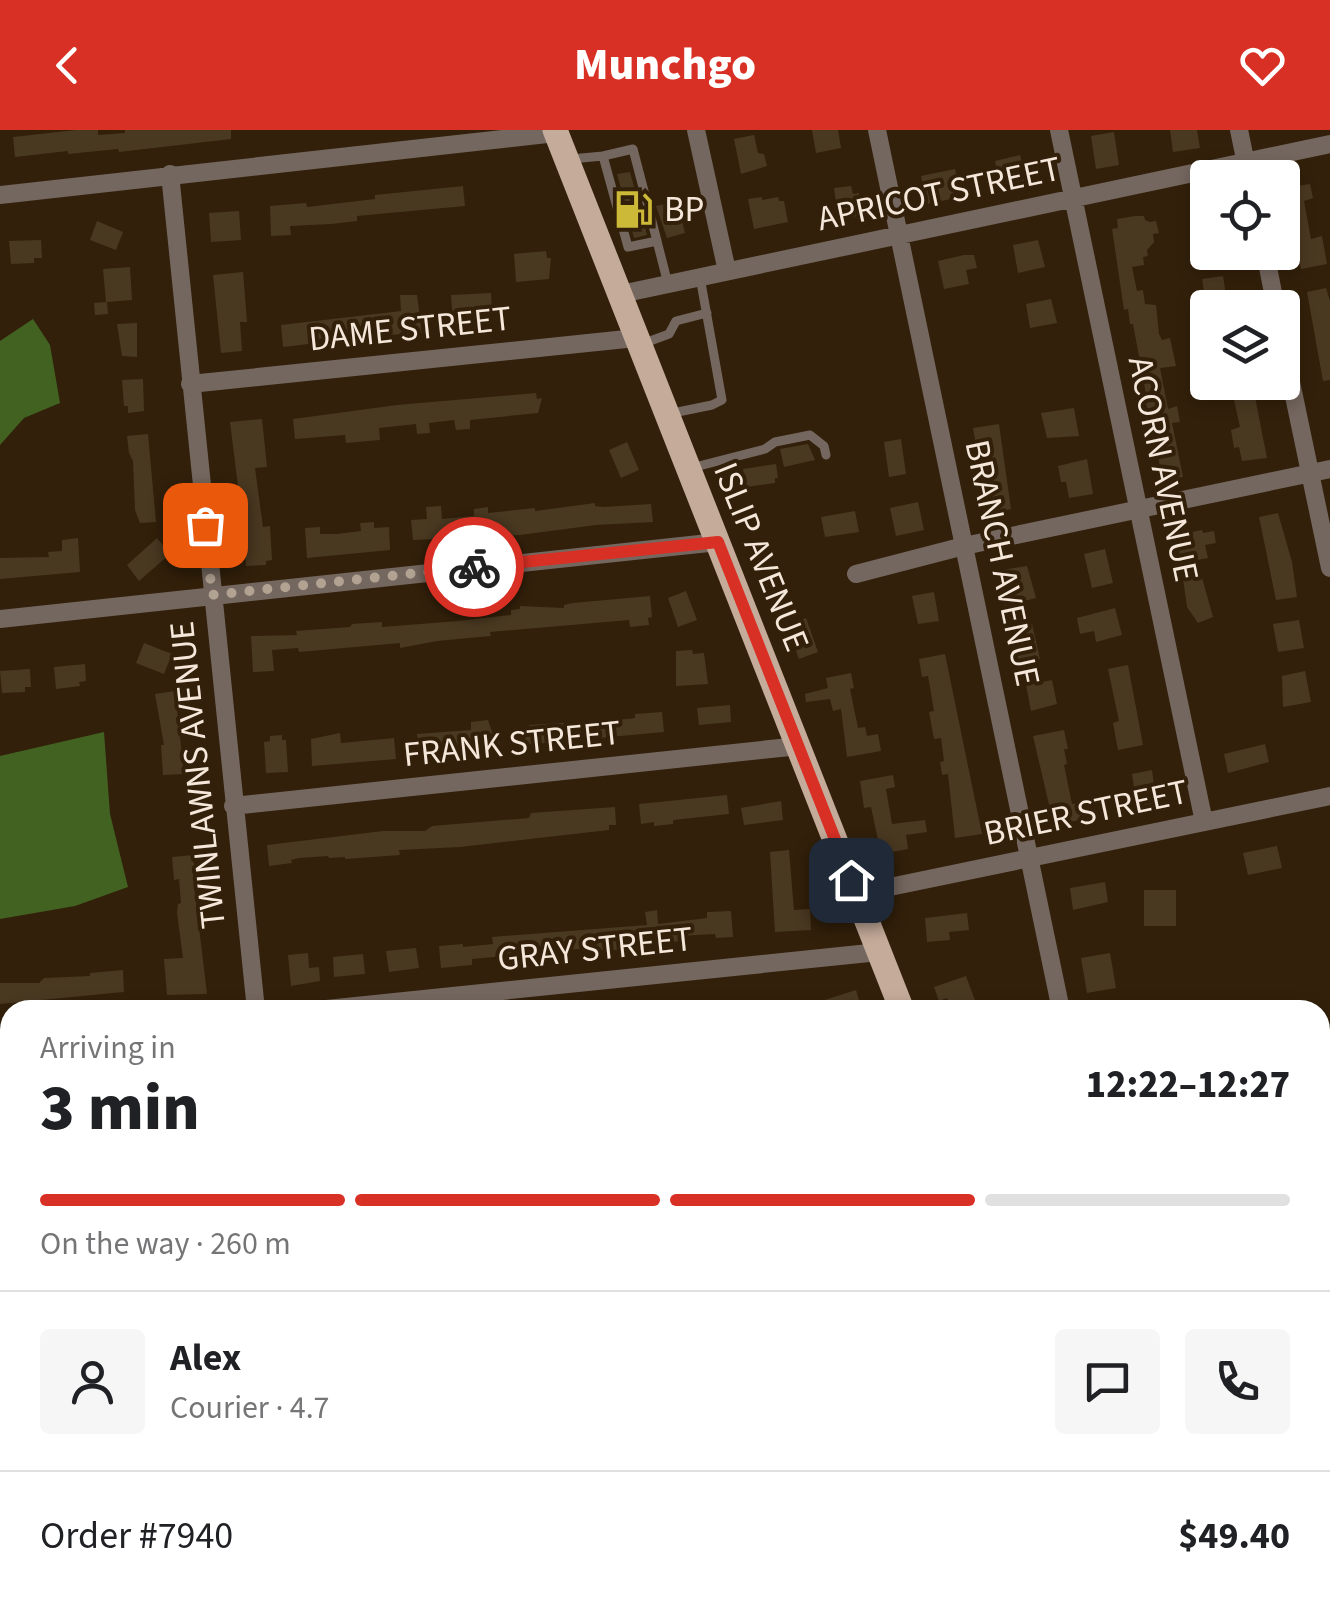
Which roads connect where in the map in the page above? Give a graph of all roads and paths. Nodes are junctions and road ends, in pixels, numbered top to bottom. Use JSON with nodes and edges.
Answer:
{"nodes":[{"id":1,"x":696,"y":130,"type":"edge"},
{"id":2,"x":877,"y":130,"type":"edge"},
{"id":3,"x":1058,"y":130,"type":"edge"},
{"id":4,"x":1239,"y":130,"type":"edge"},
{"id":5,"x":555,"y":131,"type":"edge"},
{"id":6,"x":1330,"y":144,"type":"edge"},
{"id":7,"x":603,"y":156,"type":"junction"},
{"id":8,"x":1246,"y":160,"type":"edge"},
{"id":9,"x":1278,"y":160,"type":"edge"},
{"id":10,"x":567,"y":161,"type":"junction"},
{"id":11,"x":170,"y":174,"type":"junction"},
{"id":12,"x":1190,"y":179,"type":"edge"},
{"id":13,"x":0,"y":196,"type":"edge"},
{"id":14,"x":1073,"y":199,"type":"junction"},
{"id":15,"x":899,"y":236,"type":"junction"},
{"id":16,"x":620,"y":239,"type":"junction"},
{"id":17,"x":657,"y":240,"type":"junction"},
{"id":18,"x":727,"y":271,"type":"junction"},
{"id":19,"x":700,"y":277,"type":"junction"},
{"id":20,"x":668,"y":284,"type":"junction"},
{"id":21,"x":621,"y":294,"type":"junction"},
{"id":22,"x":707,"y":314,"type":"junction"},
{"id":23,"x":646,"y":340,"type":"junction"},
{"id":24,"x":190,"y":384,"type":"junction"},
{"id":25,"x":1295,"y":400,"type":"edge"},
{"id":26,"x":677,"y":412,"type":"junction"},
{"id":27,"x":826,"y":455,"type":"dead end"},
{"id":28,"x":688,"y":468,"type":"junction"},
{"id":29,"x":1330,"y":470,"type":"edge"},
{"id":30,"x":1310,"y":474,"type":"junction"},
{"id":31,"x":1138,"y":510,"type":"junction"},
{"id":32,"x":718,"y":542,"type":"junction"},
{"id":33,"x":964,"y":546,"type":"junction"},
{"id":34,"x":1330,"y":568,"type":"edge"},
{"id":35,"x":856,"y":574,"type":"dead end"},
{"id":36,"x":212,"y":595,"type":"junction"},
{"id":37,"x":0,"y":619,"type":"edge"},
{"id":38,"x":799,"y":746,"type":"junction"},
{"id":39,"x":1330,"y":796,"type":"edge"},
{"id":40,"x":233,"y":806,"type":"junction"},
{"id":41,"x":1204,"y":822,"type":"junction"},
{"id":42,"x":1030,"y":858,"type":"junction"},
{"id":43,"x":856,"y":894,"type":"junction"},
{"id":44,"x":880,"y":952,"type":"junction"},
{"id":45,"x":255,"y":1000,"type":"edge"},
{"id":46,"x":414,"y":1000,"type":"edge"},
{"id":47,"x":898,"y":1000,"type":"edge"},
{"id":48,"x":1060,"y":1000,"type":"edge"}],
"edges":[{"from":1,"to":18,"type":"street"},
{"from":2,"to":15,"type":"street","name":"BRANCH AVENUE"},
{"from":3,"to":14,"type":"street","name":"ACORN AVENUE"},
{"from":4,"to":8,"type":"street"},
{"from":5,"to":10,"type":"main road","name":"ISLIP AVENUE"},
{"from":5,"to":11,"type":"street"},
{"from":6,"to":9,"type":"street","name":"APRICOT STREET"},
{"from":7,"to":10,"type":"lane"},
{"from":7,"to":16,"type":"lane"},
{"from":7,"to":17,"type":"lane"},
{"from":10,"to":16,"type":"main road","name":"ISLIP AVENUE"},
{"from":11,"to":13,"type":"street"},
{"from":11,"to":24,"type":"street","name":"TWINLAWNS AVENUE"},
{"from":12,"to":14,"type":"street","name":"APRICOT STREET"},
{"from":14,"to":15,"type":"street","name":"APRICOT STREET"},
{"from":14,"to":31,"type":"street","name":"ACORN AVENUE"},
{"from":15,"to":18,"type":"street","name":"APRICOT STREET"},
{"from":15,"to":33,"type":"street","name":"BRANCH AVENUE"},
{"from":16,"to":17,"type":"lane"},
{"from":16,"to":21,"type":"main road","name":"ISLIP AVENUE"},
{"from":17,"to":20,"type":"lane"},
{"from":18,"to":19,"type":"street","name":"APRICOT STREET"},
{"from":19,"to":20,"type":"street","name":"APRICOT STREET"},
{"from":19,"to":22,"type":"lane"},
{"from":20,"to":21,"type":"street","name":"APRICOT STREET"},
{"from":21,"to":23,"type":"main road","name":"ISLIP AVENUE"},
{"from":22,"to":23,"type":"lane"},
{"from":22,"to":26,"type":"lane"},
{"from":23,"to":24,"type":"street","name":"DAME STREET"},
{"from":23,"to":26,"type":"main road","name":"ISLIP AVENUE"},
{"from":24,"to":36,"type":"street","name":"TWINLAWNS AVENUE"},
{"from":25,"to":30,"type":"street"},
{"from":26,"to":28,"type":"main road","name":"ISLIP AVENUE"},
{"from":27,"to":28,"type":"lane"},
{"from":28,"to":32,"type":"main road","name":"ISLIP AVENUE"},
{"from":29,"to":30,"type":"street"},
{"from":30,"to":31,"type":"street"},
{"from":30,"to":34,"type":"street"},
{"from":31,"to":33,"type":"street"},
{"from":31,"to":41,"type":"street","name":"ACORN AVENUE"},
{"from":32,"to":36,"type":"street"},
{"from":32,"to":38,"type":"main road","name":"ISLIP AVENUE"},
{"from":33,"to":35,"type":"street"},
{"from":33,"to":42,"type":"street","name":"BRANCH AVENUE"},
{"from":36,"to":37,"type":"street"},
{"from":36,"to":40,"type":"street","name":"TWINLAWNS AVENUE"},
{"from":38,"to":40,"type":"street","name":"FRANK STREET"},
{"from":38,"to":43,"type":"main road","name":"ISLIP AVENUE"},
{"from":39,"to":41,"type":"street","name":"BRIER STREET"},
{"from":40,"to":45,"type":"street","name":"TWINLAWNS AVENUE"},
{"from":41,"to":42,"type":"street","name":"BRIER STREET"},
{"from":42,"to":43,"type":"street","name":"BRIER STREET"},
{"from":42,"to":48,"type":"street","name":"BRANCH AVENUE"},
{"from":43,"to":44,"type":"main road","name":"ISLIP AVENUE"},
{"from":44,"to":46,"type":"street","name":"GRAY STREET"},
{"from":44,"to":47,"type":"main road","name":"ISLIP AVENUE"}]}
